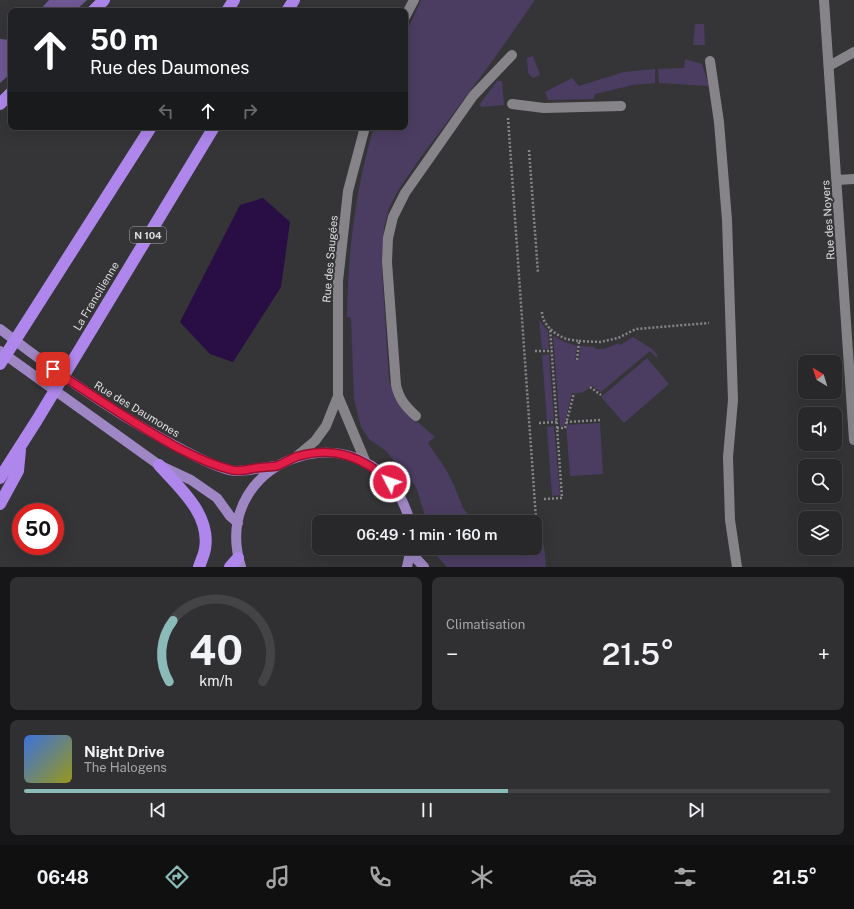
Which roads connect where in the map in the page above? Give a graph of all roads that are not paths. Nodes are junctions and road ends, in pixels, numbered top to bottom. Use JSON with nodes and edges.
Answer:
{"nodes":[{"id":1,"x":104,"y":0,"type":"edge"},
{"id":2,"x":414,"y":0,"type":"edge"},
{"id":3,"x":824,"y":0,"type":"edge"},
{"id":4,"x":96,"y":8,"type":"edge"},
{"id":5,"x":408,"y":11,"type":"edge"},
{"id":6,"x":854,"y":52,"type":"edge"},
{"id":7,"x":512,"y":55,"type":"dead end"},
{"id":8,"x":710,"y":61,"type":"dead end"},
{"id":9,"x":829,"y":66,"type":"junction"},
{"id":10,"x":8,"y":96,"type":"edge"},
{"id":11,"x":0,"y":104,"type":"edge"},
{"id":12,"x":512,"y":104,"type":"dead end"},
{"id":13,"x":621,"y":106,"type":"dead end"},
{"id":14,"x":149,"y":130,"type":"edge"},
{"id":15,"x":212,"y":130,"type":"edge"},
{"id":16,"x":364,"y":130,"type":"edge"},
{"id":17,"x":854,"y":179,"type":"edge"},
{"id":18,"x":837,"y":180,"type":"junction"},
{"id":19,"x":0,"y":329,"type":"edge"},
{"id":20,"x":851,"y":340,"type":"edge"},
{"id":21,"x":0,"y":351,"type":"edge"},
{"id":22,"x":0,"y":364,"type":"edge"},
{"id":23,"x":338,"y":396,"type":"junction"},
{"id":24,"x":416,"y":416,"type":"dead end"},
{"id":25,"x":854,"y":440,"type":"edge"},
{"id":26,"x":20,"y":447,"type":"junction"},
{"id":27,"x":297,"y":456,"type":"junction"},
{"id":28,"x":366,"y":463,"type":"junction"},
{"id":29,"x":159,"y":465,"type":"junction"},
{"id":30,"x":277,"y":466,"type":"junction"},
{"id":31,"x":0,"y":478,"type":"edge"},
{"id":32,"x":0,"y":504,"type":"edge"},
{"id":33,"x":408,"y":515,"type":"edge"},
{"id":34,"x":238,"y":523,"type":"junction"},
{"id":35,"x":410,"y":555,"type":"edge"},
{"id":36,"x":415,"y":555,"type":"edge"},
{"id":37,"x":239,"y":562,"type":"edge"},
{"id":38,"x":199,"y":567,"type":"edge"},
{"id":39,"x":230,"y":567,"type":"edge"},
{"id":40,"x":407,"y":567,"type":"edge"},
{"id":41,"x":424,"y":567,"type":"edge"},
{"id":42,"x":737,"y":567,"type":"edge"}],
"edges":[{"from":1,"to":4,"type":"highway"},
{"from":2,"to":5,"type":"street"},
{"from":3,"to":9,"type":"street","name":"Rue des Noyers"},
{"from":6,"to":9,"type":"street"},
{"from":7,"to":24,"type":"street"},
{"from":8,"to":42,"type":"street"},
{"from":9,"to":18,"type":"street","name":"Rue des Noyers"},
{"from":10,"to":11,"type":"highway"},
{"from":12,"to":13,"type":"street"},
{"from":14,"to":22,"type":"highway"},
{"from":15,"to":26,"type":"highway","name":"La Francilienne","number":"N 104"},
{"from":16,"to":23,"type":"street","name":"Rue des Saugées"},
{"from":17,"to":18,"type":"street"},
{"from":18,"to":20,"type":"street","name":"Rue des Noyers"},
{"from":19,"to":30,"type":"main road","name":"Rue des Daumones"},
{"from":20,"to":25,"type":"street","name":"Rue des Noyers"},
{"from":21,"to":29,"type":"main road"},
{"from":23,"to":27,"type":"street","name":"Rue des Saugées"},
{"from":23,"to":28,"type":"street","name":"Rue des Saugées"},
{"from":26,"to":31,"type":"highway","name":"La Francilienne","number":"N 104"},
{"from":26,"to":32,"type":"highway"},
{"from":27,"to":28,"type":"main road"},
{"from":27,"to":30,"type":"main road"},
{"from":28,"to":33,"type":"main road"},
{"from":29,"to":34,"type":"main road"},
{"from":29,"to":38,"type":"highway"},
{"from":30,"to":34,"type":"main road"},
{"from":34,"to":37,"type":"main road"},
{"from":35,"to":40,"type":"main road"},
{"from":36,"to":41,"type":"main road"},
{"from":37,"to":39,"type":"highway"}]}
